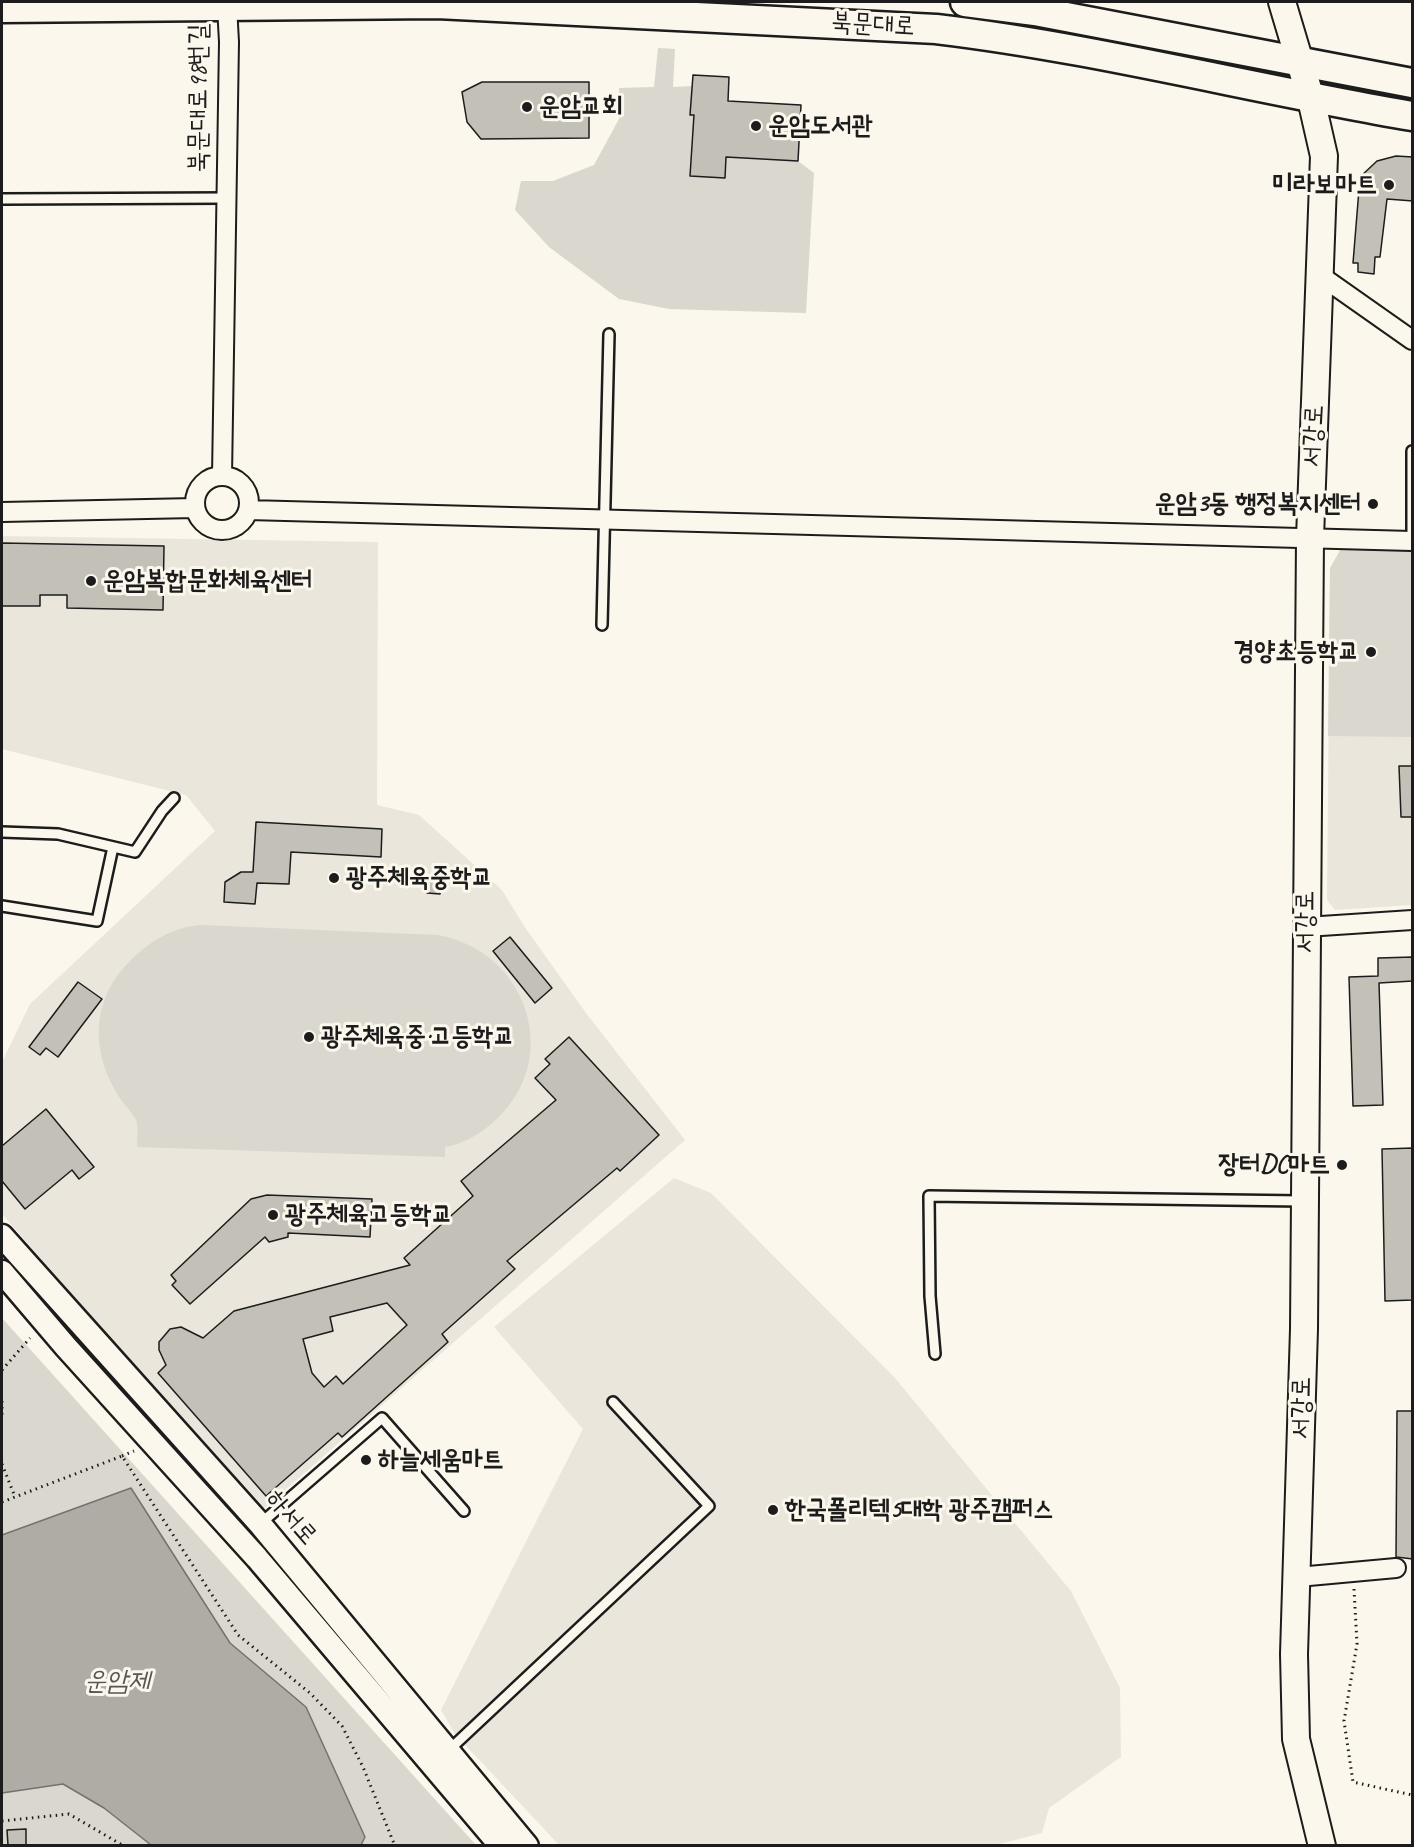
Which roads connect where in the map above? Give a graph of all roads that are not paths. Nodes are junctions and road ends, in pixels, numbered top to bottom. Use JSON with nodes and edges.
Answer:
{"nodes":[{"id":1,"x":965,"y":2,"type":"edge"},
{"id":2,"x":1282,"y":2,"type":"edge"},
{"id":3,"x":224,"y":4,"type":"edge"},
{"id":4,"x":2,"y":8,"type":"edge"},
{"id":5,"x":1301,"y":64,"type":"junction"},
{"id":6,"x":1413,"y":83,"type":"edge"},
{"id":7,"x":1311,"y":99,"type":"junction"},
{"id":8,"x":1413,"y":116,"type":"edge"},
{"id":9,"x":227,"y":198,"type":"junction"},
{"id":10,"x":2,"y":199,"type":"edge"},
{"id":11,"x":1321,"y":276,"type":"junction"},
{"id":12,"x":609,"y":334,"type":"dead end"},
{"id":13,"x":1413,"y":340,"type":"edge"},
{"id":14,"x":1413,"y":451,"type":"edge"},
{"id":15,"x":222,"y":476,"type":"junction"},
{"id":16,"x":195,"y":508,"type":"junction"},
{"id":17,"x":248,"y":510,"type":"junction"},
{"id":18,"x":2,"y":512,"type":"edge"},
{"id":19,"x":604,"y":521,"type":"junction"},
{"id":20,"x":1310,"y":538,"type":"junction"},
{"id":21,"x":1412,"y":541,"type":"edge"},
{"id":22,"x":602,"y":624,"type":"dead end"},
{"id":23,"x":174,"y":798,"type":"dead end"},
{"id":24,"x":2,"y":832,"type":"edge"},
{"id":25,"x":113,"y":847,"type":"junction"},
{"id":26,"x":2,"y":906,"type":"edge"},
{"id":27,"x":1413,"y":920,"type":"edge"},
{"id":28,"x":1306,"y":927,"type":"junction"},
{"id":29,"x":1305,"y":1201,"type":"junction"},
{"id":30,"x":2,"y":1236,"type":"edge"},
{"id":31,"x":2,"y":1272,"type":"edge"},
{"id":32,"x":935,"y":1354,"type":"dead end"},
{"id":33,"x":614,"y":1402,"type":"dead end"},
{"id":34,"x":464,"y":1511,"type":"dead end"},
{"id":35,"x":261,"y":1524,"type":"junction"},
{"id":36,"x":1396,"y":1568,"type":"dead end"},
{"id":37,"x":1298,"y":1577,"type":"junction"},
{"id":38,"x":448,"y":1750,"type":"junction"},
{"id":39,"x":501,"y":1845,"type":"edge"},
{"id":40,"x":527,"y":1845,"type":"edge"},
{"id":41,"x":1322,"y":1845,"type":"edge"}],
"edges":[{"from":1,"to":5,"type":"main road"},
{"from":2,"to":5,"type":"main road","name":"서강로"},
{"from":3,"to":4,"type":"main road","name":"북문대로"},
{"from":3,"to":7,"type":"main road","name":"북문대로"},
{"from":3,"to":9,"type":"street","name":"북문대로98번길"},
{"from":5,"to":6,"type":"main road"},
{"from":5,"to":7,"type":"main road","name":"서강로"},
{"from":7,"to":8,"type":"main road","name":"북문대로"},
{"from":7,"to":11,"type":"main road","name":"서강로"},
{"from":9,"to":10,"type":"lane"},
{"from":9,"to":15,"type":"street","name":"북문대로98번길"},
{"from":11,"to":13,"type":"street"},
{"from":11,"to":20,"type":"main road","name":"서강로"},
{"from":12,"to":19,"type":"lane"},
{"from":14,"to":21,"type":"lane"},
{"from":15,"to":16,"type":"street"},
{"from":15,"to":17,"type":"street"},
{"from":16,"to":17,"type":"street"},
{"from":16,"to":18,"type":"street"},
{"from":17,"to":19,"type":"street"},
{"from":19,"to":20,"type":"street"},
{"from":19,"to":22,"type":"lane"},
{"from":20,"to":21,"type":"street"},
{"from":20,"to":28,"type":"main road","name":"서강로"},
{"from":23,"to":25,"type":"lane"},
{"from":24,"to":25,"type":"lane"},
{"from":25,"to":26,"type":"lane"},
{"from":27,"to":28,"type":"street"},
{"from":28,"to":29,"type":"main road","name":"서강로"},
{"from":29,"to":32,"type":"lane"},
{"from":29,"to":37,"type":"main road","name":"서강로"},
{"from":30,"to":35,"type":"street","name":"하서로"},
{"from":31,"to":39,"type":"street","name":"하서로"},
{"from":33,"to":38,"type":"lane"},
{"from":34,"to":35,"type":"lane"},
{"from":35,"to":38,"type":"street","name":"하서로"},
{"from":36,"to":37,"type":"street"},
{"from":37,"to":41,"type":"main road","name":"서강로"},
{"from":38,"to":40,"type":"street","name":"하서로"}]}
